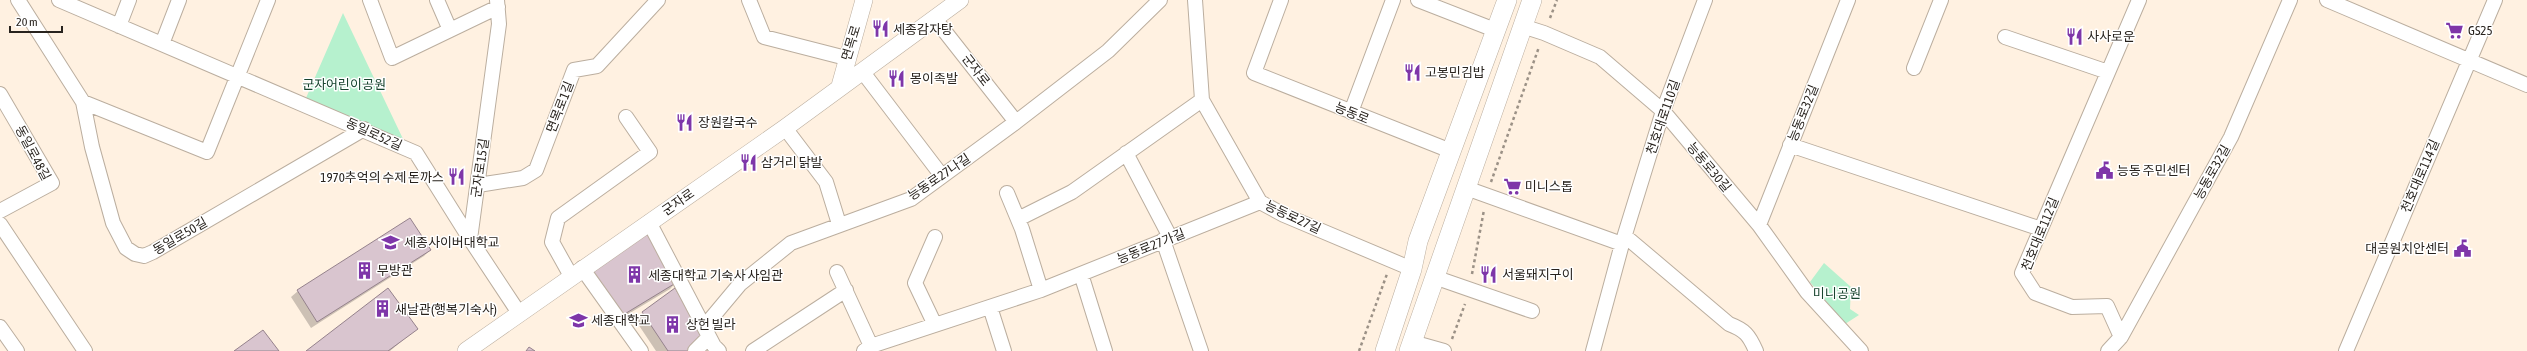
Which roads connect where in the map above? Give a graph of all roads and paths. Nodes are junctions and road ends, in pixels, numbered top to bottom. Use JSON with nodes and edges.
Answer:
{"nodes":[{"id":1,"x":18,"y":0,"type":"edge"},
{"id":2,"x":59,"y":0,"type":"edge"},
{"id":3,"x":129,"y":0,"type":"edge"},
{"id":4,"x":179,"y":0,"type":"edge"},
{"id":5,"x":268,"y":0,"type":"edge"},
{"id":6,"x":370,"y":0,"type":"edge"},
{"id":7,"x":437,"y":0,"type":"edge"},
{"id":8,"x":658,"y":0,"type":"edge"},
{"id":9,"x":749,"y":0,"type":"edge"},
{"id":10,"x":864,"y":0,"type":"edge"},
{"id":11,"x":960,"y":0,"type":"edge"},
{"id":12,"x":1160,"y":0,"type":"edge"},
{"id":13,"x":1195,"y":0,"type":"edge"},
{"id":14,"x":1281,"y":0,"type":"edge"},
{"id":15,"x":1393,"y":0,"type":"edge"},
{"id":16,"x":1418,"y":0,"type":"edge"},
{"id":17,"x":1507,"y":0,"type":"edge"},
{"id":18,"x":1532,"y":0,"type":"edge"},
{"id":19,"x":1557,"y":0,"type":"edge"},
{"id":20,"x":1705,"y":0,"type":"edge"},
{"id":21,"x":1848,"y":0,"type":"edge"},
{"id":22,"x":1941,"y":0,"type":"edge"},
{"id":23,"x":2139,"y":0,"type":"edge"},
{"id":24,"x":2290,"y":0,"type":"edge"},
{"id":25,"x":2327,"y":0,"type":"edge"},
{"id":26,"x":2495,"y":0,"type":"edge"},
{"id":27,"x":498,"y":4,"type":"edge"},
{"id":28,"x":936,"y":19,"type":"junction"},
{"id":29,"x":119,"y":26,"type":"junction"},
{"id":30,"x":1522,"y":26,"type":"junction"},
{"id":31,"x":450,"y":30,"type":"junction"},
{"id":32,"x":1495,"y":30,"type":"junction"},
{"id":33,"x":1544,"y":33,"type":"junction"},
{"id":34,"x":2005,"y":37,"type":"dead end"},
{"id":35,"x":162,"y":44,"type":"junction"},
{"id":36,"x":846,"y":58,"type":"junction"},
{"id":37,"x":2469,"y":60,"type":"junction"},
{"id":38,"x":1914,"y":68,"type":"dead end"},
{"id":39,"x":862,"y":71,"type":"junction"},
{"id":40,"x":2108,"y":72,"type":"junction"},
{"id":41,"x":238,"y":77,"type":"junction"},
{"id":42,"x":2527,"y":85,"type":"edge"},
{"id":43,"x":840,"y":86,"type":"junction"},
{"id":44,"x":0,"y":94,"type":"edge"},
{"id":45,"x":1202,"y":100,"type":"junction"},
{"id":46,"x":83,"y":102,"type":"junction"},
{"id":47,"x":1663,"y":111,"type":"junction"},
{"id":48,"x":1351,"y":112,"type":"junction"},
{"id":49,"x":626,"y":116,"type":"dead end"},
{"id":50,"x":1016,"y":122,"type":"junction"},
{"id":51,"x":785,"y":128,"type":"junction"},
{"id":52,"x":364,"y":129,"type":"junction"},
{"id":53,"x":1790,"y":145,"type":"junction"},
{"id":54,"x":1451,"y":151,"type":"junction"},
{"id":55,"x":1126,"y":153,"type":"junction"},
{"id":56,"x":942,"y":176,"type":"junction"},
{"id":57,"x":478,"y":185,"type":"junction"},
{"id":58,"x":1466,"y":188,"type":"junction"},
{"id":59,"x":1007,"y":193,"type":"dead end"},
{"id":60,"x":1486,"y":194,"type":"junction"},
{"id":61,"x":1260,"y":202,"type":"junction"},
{"id":62,"x":0,"y":211,"type":"edge"},
{"id":63,"x":1018,"y":219,"type":"junction"},
{"id":64,"x":649,"y":222,"type":"junction"},
{"id":65,"x":0,"y":224,"type":"edge"},
{"id":66,"x":839,"y":224,"type":"junction"},
{"id":67,"x":1758,"y":225,"type":"junction"},
{"id":68,"x":2041,"y":229,"type":"junction"},
{"id":69,"x":935,"y":237,"type":"dead end"},
{"id":70,"x":470,"y":239,"type":"junction"},
{"id":71,"x":1167,"y":239,"type":"junction"},
{"id":72,"x":1624,"y":240,"type":"junction"},
{"id":73,"x":1412,"y":269,"type":"junction"},
{"id":74,"x":577,"y":272,"type":"junction"},
{"id":75,"x":837,"y":272,"type":"dead end"},
{"id":76,"x":1081,"y":274,"type":"junction"},
{"id":77,"x":1434,"y":277,"type":"junction"},
{"id":78,"x":846,"y":290,"type":"junction"},
{"id":79,"x":1041,"y":290,"type":"junction"},
{"id":80,"x":1470,"y":290,"type":"junction"},
{"id":81,"x":990,"y":307,"type":"junction"},
{"id":82,"x":1532,"y":312,"type":"dead end"},
{"id":83,"x":519,"y":313,"type":"junction"},
{"id":84,"x":935,"y":325,"type":"junction"},
{"id":85,"x":0,"y":327,"type":"edge"},
{"id":86,"x":707,"y":332,"type":"junction"},
{"id":87,"x":2121,"y":337,"type":"junction"},
{"id":88,"x":1411,"y":346,"type":"edge"},
{"id":89,"x":1447,"y":348,"type":"edge"},
{"id":90,"x":868,"y":349,"type":"edge"},
{"id":91,"x":17,"y":351,"type":"edge"},
{"id":92,"x":85,"y":351,"type":"edge"},
{"id":93,"x":466,"y":351,"type":"edge"},
{"id":94,"x":642,"y":351,"type":"edge"},
{"id":95,"x":695,"y":351,"type":"edge"},
{"id":96,"x":719,"y":351,"type":"edge"},
{"id":97,"x":753,"y":351,"type":"edge"},
{"id":98,"x":1004,"y":351,"type":"edge"},
{"id":99,"x":1105,"y":351,"type":"edge"},
{"id":100,"x":1201,"y":351,"type":"edge"},
{"id":101,"x":1385,"y":351,"type":"edge"},
{"id":102,"x":1593,"y":351,"type":"edge"},
{"id":103,"x":1756,"y":351,"type":"edge"},
{"id":104,"x":1862,"y":351,"type":"edge"},
{"id":105,"x":2109,"y":351,"type":"edge"},
{"id":106,"x":2346,"y":351,"type":"edge"}],
"edges":[{"from":1,"to":46,"type":"street","name":"동일로50길"},
{"from":2,"to":29,"type":"street","name":"동일로52길"},
{"from":3,"to":29,"type":"street"},
{"from":4,"to":35,"type":"street"},
{"from":5,"to":41,"type":"street"},
{"from":6,"to":31,"type":"street","name":"군자로15길"},
{"from":7,"to":31,"type":"street"},
{"from":8,"to":57,"type":"street","name":"면목로1길"},
{"from":9,"to":36,"type":"street"},
{"from":10,"to":36,"type":"street","name":"면목로"},
{"from":11,"to":28,"type":"street","name":"군자로"},
{"from":12,"to":50,"type":"street","name":"능동로27나길"},
{"from":13,"to":45,"type":"street","name":"능동로27길"},
{"from":14,"to":48,"type":"street","name":"능동로"},
{"from":15,"to":48,"type":"street"},
{"from":16,"to":32,"type":"street"},
{"from":17,"to":32,"type":"main road"},
{"from":18,"to":30,"type":"main road"},
{"from":19,"to":33,"type":"path"},
{"from":20,"to":47,"type":"street","name":"천호대로110길"},
{"from":21,"to":53,"type":"street","name":"능동로32길"},
{"from":22,"to":38,"type":"street"},
{"from":23,"to":40,"type":"street","name":"천호대로112길"},
{"from":24,"to":87,"type":"street","name":"능동로32길"},
{"from":25,"to":37,"type":"street"},
{"from":26,"to":37,"type":"street","name":"천호대로114길"},
{"from":27,"to":31,"type":"street","name":"군자로15길"},
{"from":27,"to":57,"type":"street","name":"군자로15길"},
{"from":28,"to":39,"type":"street","name":"군자로"},
{"from":28,"to":50,"type":"street","name":"군자로"},
{"from":29,"to":35,"type":"street","name":"동일로52길"},
{"from":30,"to":33,"type":"street","name":"능동로30길"},
{"from":30,"to":58,"type":"main road"},
{"from":32,"to":54,"type":"main road"},
{"from":33,"to":47,"type":"street","name":"능동로30길"},
{"from":33,"to":60,"type":"path"},
{"from":34,"to":40,"type":"street"},
{"from":35,"to":41,"type":"street","name":"동일로52길"},
{"from":36,"to":43,"type":"street","name":"면목로"},
{"from":37,"to":42,"type":"street"},
{"from":37,"to":106,"type":"street","name":"천호대로114길"},
{"from":39,"to":43,"type":"street","name":"군자로"},
{"from":39,"to":56,"type":"street"},
{"from":40,"to":68,"type":"street","name":"천호대로112길"},
{"from":41,"to":46,"type":"street"},
{"from":41,"to":52,"type":"street","name":"동일로52길"},
{"from":43,"to":51,"type":"street","name":"군자로"},
{"from":44,"to":62,"type":"street","name":"동일로48길"},
{"from":45,"to":55,"type":"street"},
{"from":45,"to":61,"type":"street","name":"능동로27길"},
{"from":46,"to":52,"type":"street","name":"동일로50길"},
{"from":47,"to":67,"type":"street","name":"능동로30길"},
{"from":47,"to":72,"type":"street","name":"천호대로110길"},
{"from":48,"to":54,"type":"street","name":"능동로"},
{"from":49,"to":74,"type":"street"},
{"from":50,"to":56,"type":"street","name":"능동로27나길"},
{"from":51,"to":64,"type":"street","name":"군자로"},
{"from":51,"to":66,"type":"street"},
{"from":52,"to":70,"type":"street","name":"동일로52길"},
{"from":53,"to":67,"type":"street","name":"능동로32길"},
{"from":53,"to":68,"type":"street"},
{"from":54,"to":73,"type":"main road"},
{"from":55,"to":63,"type":"street"},
{"from":55,"to":71,"type":"street"},
{"from":56,"to":66,"type":"street","name":"능동로27나길"},
{"from":57,"to":70,"type":"street","name":"군자로15길"},
{"from":58,"to":60,"type":"street"},
{"from":58,"to":77,"type":"main road"},
{"from":59,"to":63,"type":"street"},
{"from":60,"to":72,"type":"street"},
{"from":60,"to":80,"type":"path"},
{"from":61,"to":71,"type":"street","name":"능동로27가길"},
{"from":61,"to":73,"type":"street","name":"능동로27길"},
{"from":63,"to":79,"type":"street"},
{"from":64,"to":74,"type":"street","name":"군자로"},
{"from":64,"to":86,"type":"street"},
{"from":65,"to":92,"type":"street"},
{"from":66,"to":86,"type":"street","name":"능동로27나길"},
{"from":67,"to":104,"type":"street","name":"능동로30길"},
{"from":68,"to":87,"type":"street","name":"천호대로112길"},
{"from":69,"to":84,"type":"street"},
{"from":70,"to":83,"type":"street"},
{"from":71,"to":76,"type":"street","name":"능동로27가길"},
{"from":71,"to":100,"type":"street"},
{"from":72,"to":102,"type":"street","name":"천호대로110길"},
{"from":72,"to":103,"type":"street"},
{"from":73,"to":101,"type":"main road"},
{"from":74,"to":83,"type":"street","name":"군자로"},
{"from":74,"to":94,"type":"street"},
{"from":75,"to":78,"type":"street"},
{"from":76,"to":79,"type":"street","name":"능동로27가길"},
{"from":76,"to":99,"type":"street"},
{"from":77,"to":80,"type":"street"},
{"from":77,"to":88,"type":"main road"},
{"from":78,"to":90,"type":"street"},
{"from":78,"to":97,"type":"street"},
{"from":79,"to":81,"type":"street","name":"능동로27가길"},
{"from":80,"to":82,"type":"street"},
{"from":80,"to":89,"type":"path"},
{"from":81,"to":84,"type":"street","name":"능동로27가길"},
{"from":81,"to":98,"type":"street"},
{"from":83,"to":93,"type":"street","name":"군자로"},
{"from":84,"to":90,"type":"street","name":"능동로27가길"},
{"from":85,"to":91,"type":"street"},
{"from":86,"to":95,"type":"street","name":"능동로27나길"},
{"from":86,"to":96,"type":"street"},
{"from":87,"to":105,"type":"street","name":"능동로32길"},
{"from":88,"to":89,"type":"street"}]}
